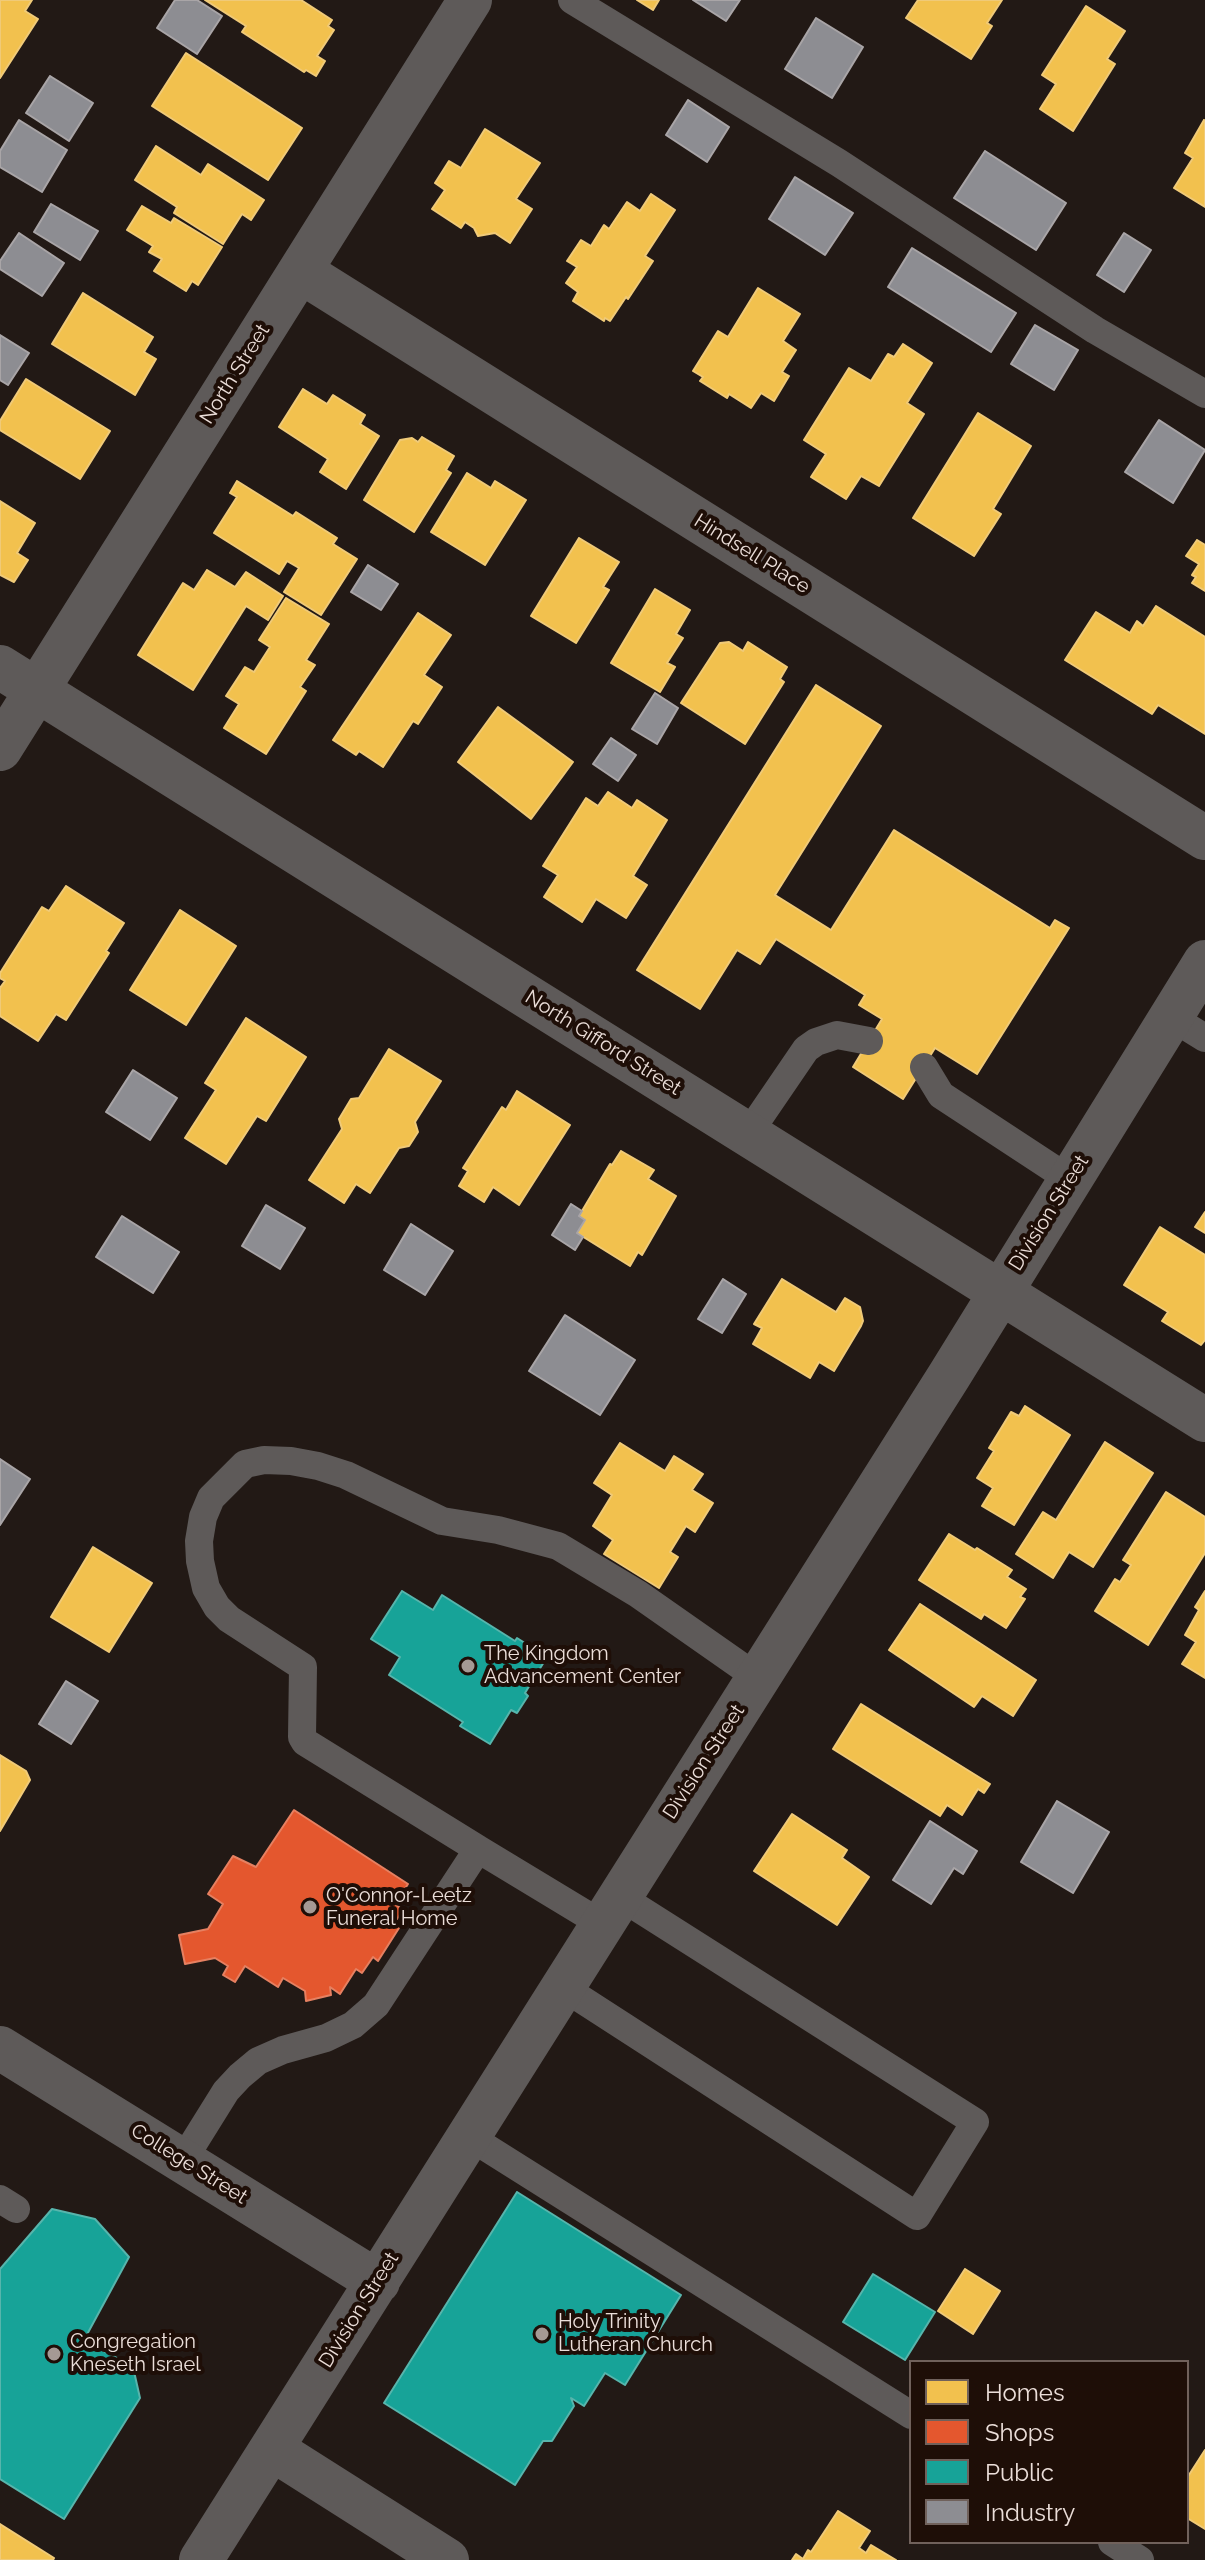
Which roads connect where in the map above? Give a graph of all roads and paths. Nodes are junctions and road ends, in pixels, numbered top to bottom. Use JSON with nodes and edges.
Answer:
{"nodes":[{"id":1,"x":470,"y":0,"type":"edge"},
{"id":2,"x":572,"y":0,"type":"edge"},
{"id":3,"x":300,"y":271,"type":"junction"},
{"id":4,"x":1205,"y":394,"type":"edge"},
{"id":5,"x":0,"y":667,"type":"edge"},
{"id":6,"x":37,"y":690,"type":"junction"},
{"id":7,"x":0,"y":749,"type":"edge"},
{"id":8,"x":1205,"y":838,"type":"edge"},
{"id":9,"x":1205,"y":962,"type":"edge"},
{"id":10,"x":1188,"y":1027,"type":"edge"},
{"id":11,"x":869,"y":1041,"type":"dead end"},
{"id":12,"x":924,"y":1067,"type":"dead end"},
{"id":13,"x":748,"y":1134,"type":"junction"},
{"id":14,"x":1069,"y":1179,"type":"junction"},
{"id":15,"x":1001,"y":1292,"type":"junction"},
{"id":16,"x":1205,"y":1420,"type":"edge"},
{"id":17,"x":758,"y":1678,"type":"junction"},
{"id":18,"x":478,"y":1849,"type":"junction"},
{"id":19,"x":610,"y":1910,"type":"junction"},
{"id":20,"x":561,"y":1986,"type":"junction"},
{"id":21,"x":0,"y":2048,"type":"edge"},
{"id":22,"x":468,"y":2136,"type":"junction"},
{"id":23,"x":183,"y":2160,"type":"junction"},
{"id":24,"x":378,"y":2282,"type":"junction"},
{"id":25,"x":909,"y":2414,"type":"edge"},
{"id":26,"x":272,"y":2449,"type":"junction"},
{"id":27,"x":1115,"y":2544,"type":"edge"},
{"id":28,"x":201,"y":2560,"type":"edge"},
{"id":29,"x":447,"y":2560,"type":"edge"},
{"id":30,"x":1140,"y":2560,"type":"edge"}],
"edges":[{"from":1,"to":3,"type":"street","name":"North Street"},
{"from":2,"to":4,"type":"lane"},
{"from":3,"to":6,"type":"street","name":"North Street"},
{"from":3,"to":8,"type":"street","name":"Hindsell Place"},
{"from":5,"to":6,"type":"street","name":"North Gifford Street"},
{"from":6,"to":7,"type":"street","name":"North Street"},
{"from":6,"to":13,"type":"street","name":"North Gifford Street"},
{"from":9,"to":10,"type":"street","name":"Division Street"},
{"from":10,"to":14,"type":"street","name":"Division Street"},
{"from":11,"to":13,"type":"lane"},
{"from":12,"to":14,"type":"lane"},
{"from":13,"to":15,"type":"street","name":"North Gifford Street"},
{"from":14,"to":15,"type":"street","name":"Division Street"},
{"from":15,"to":16,"type":"street","name":"North Gifford Street"},
{"from":15,"to":17,"type":"street","name":"Division Street"},
{"from":17,"to":18,"type":"lane"},
{"from":17,"to":19,"type":"street","name":"Division Street"},
{"from":18,"to":19,"type":"lane"},
{"from":18,"to":23,"type":"lane"},
{"from":19,"to":20,"type":"street","name":"Division Street"},
{"from":19,"to":20,"type":"lane"},
{"from":20,"to":22,"type":"street","name":"Division Street"},
{"from":21,"to":23,"type":"street","name":"College Street"},
{"from":22,"to":24,"type":"street","name":"Division Street"},
{"from":22,"to":25,"type":"lane"},
{"from":23,"to":24,"type":"street","name":"College Street"},
{"from":24,"to":26,"type":"street","name":"Division Street"},
{"from":26,"to":28,"type":"street","name":"Division Street"},
{"from":26,"to":29,"type":"street"},
{"from":27,"to":30,"type":"lane"}]}
